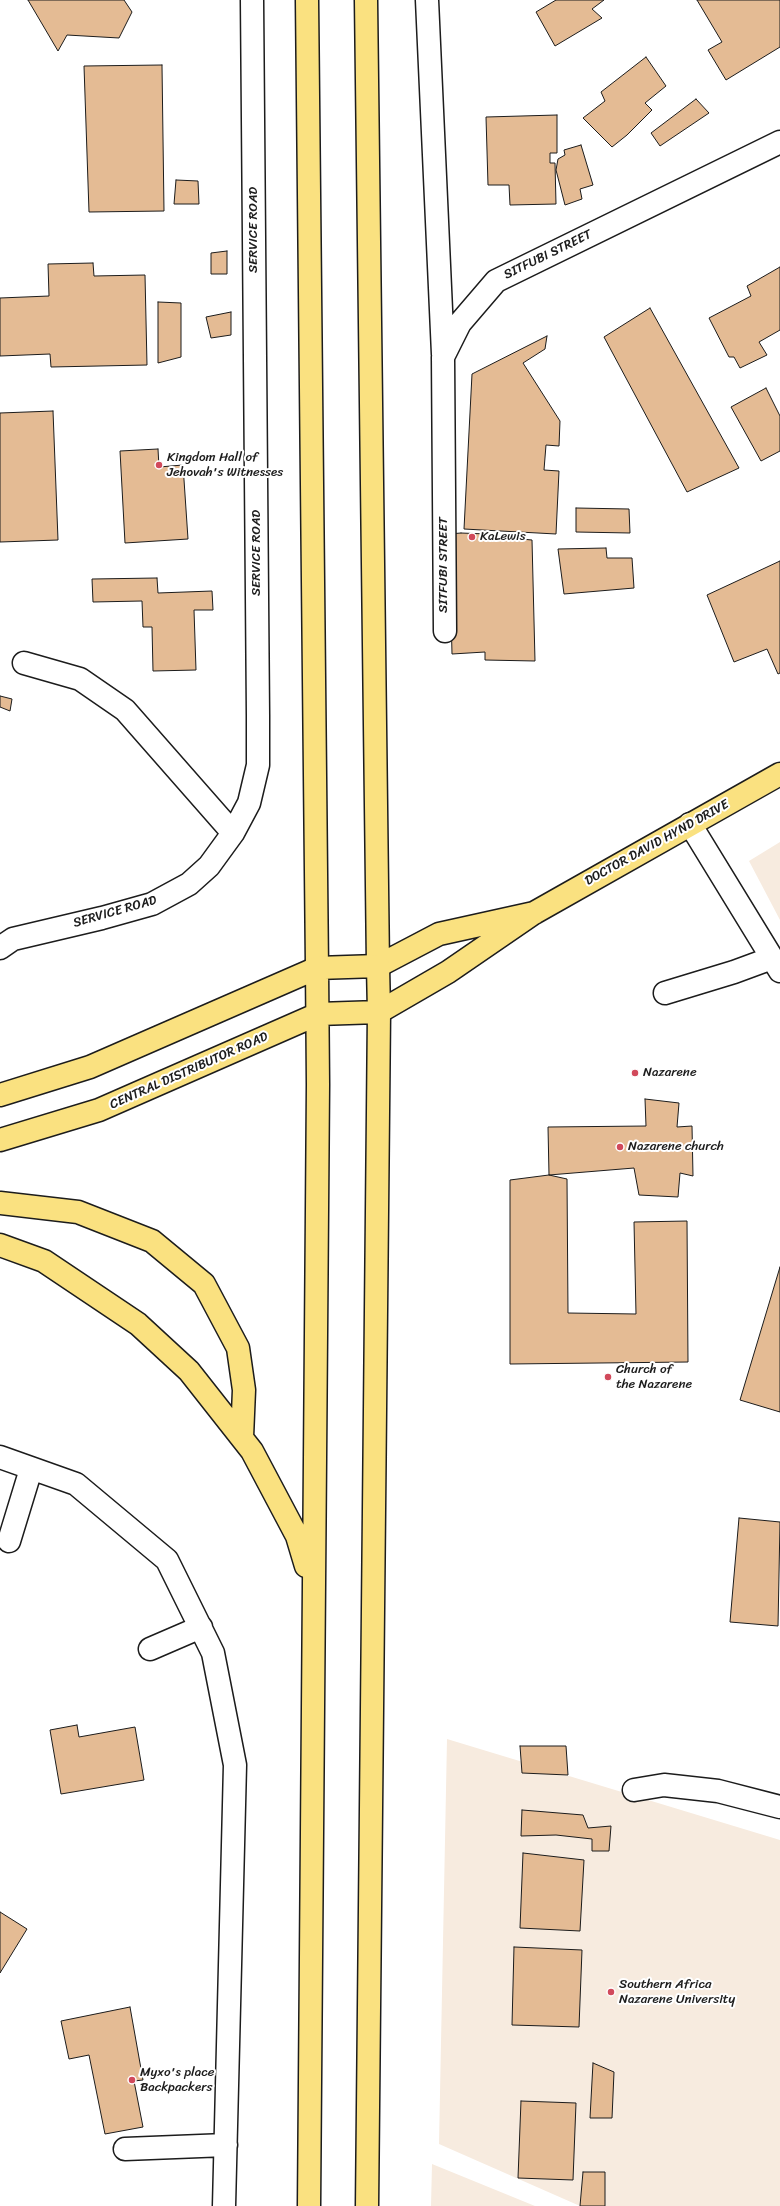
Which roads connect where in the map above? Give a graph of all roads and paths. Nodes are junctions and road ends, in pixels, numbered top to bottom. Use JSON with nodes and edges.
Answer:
{"nodes":[{"id":1,"x":252,"y":0,"type":"edge"},
{"id":2,"x":307,"y":0,"type":"edge"},
{"id":3,"x":366,"y":0,"type":"edge"},
{"id":4,"x":427,"y":0,"type":"edge"},
{"id":5,"x":780,"y":142,"type":"edge"},
{"id":6,"x":443,"y":357,"type":"junction"},
{"id":7,"x":445,"y":631,"type":"dead end"},
{"id":8,"x":24,"y":663,"type":"dead end"},
{"id":9,"x":780,"y":774,"type":"edge"},
{"id":10,"x":690,"y":824,"type":"junction"},
{"id":11,"x":233,"y":833,"type":"junction"},
{"id":12,"x":534,"y":913,"type":"junction"},
{"id":13,"x":0,"y":948,"type":"edge"},
{"id":14,"x":776,"y":964,"type":"edge"},
{"id":15,"x":378,"y":966,"type":"junction"},
{"id":16,"x":317,"y":968,"type":"junction"},
{"id":17,"x":664,"y":992,"type":"dead end"},
{"id":18,"x":379,"y":1012,"type":"junction"},
{"id":19,"x":318,"y":1014,"type":"junction"},
{"id":20,"x":0,"y":1095,"type":"edge"},
{"id":21,"x":0,"y":1140,"type":"edge"},
{"id":22,"x":0,"y":1203,"type":"edge"},
{"id":23,"x":0,"y":1245,"type":"edge"},
{"id":24,"x":242,"y":1437,"type":"junction"},
{"id":25,"x":0,"y":1457,"type":"edge"},
{"id":26,"x":32,"y":1469,"type":"junction"},
{"id":27,"x":9,"y":1541,"type":"dead end"},
{"id":28,"x":313,"y":1591,"type":"junction"},
{"id":29,"x":201,"y":1628,"type":"junction"},
{"id":30,"x":150,"y":1649,"type":"dead end"},
{"id":31,"x":634,"y":1790,"type":"dead end"},
{"id":32,"x":780,"y":1807,"type":"edge"},
{"id":33,"x":226,"y":2145,"type":"junction"},
{"id":34,"x":125,"y":2149,"type":"dead end"},
{"id":35,"x":224,"y":2206,"type":"edge"},
{"id":36,"x":309,"y":2206,"type":"edge"},
{"id":37,"x":367,"y":2206,"type":"edge"}],
"edges":[{"from":1,"to":11,"type":"street","name":"SERVICE ROAD"},
{"from":2,"to":16,"type":"main road"},
{"from":3,"to":15,"type":"main road"},
{"from":4,"to":6,"type":"street"},
{"from":5,"to":6,"type":"street","name":"SITFUBI STREET"},
{"from":6,"to":7,"type":"street","name":"SITFUBI STREET"},
{"from":8,"to":11,"type":"street"},
{"from":9,"to":10,"type":"main road","name":"DOCTOR DAVID HYND DRIVE"},
{"from":10,"to":12,"type":"main road","name":"DOCTOR DAVID HYND DRIVE"},
{"from":10,"to":14,"type":"street"},
{"from":11,"to":13,"type":"street","name":"SERVICE ROAD"},
{"from":12,"to":15,"type":"main road","name":"DOCTOR DAVID HYND DRIVE"},
{"from":12,"to":18,"type":"main road","name":"DOCTOR DAVID HYND DRIVE"},
{"from":14,"to":17,"type":"street"},
{"from":15,"to":16,"type":"main road"},
{"from":15,"to":18,"type":"main road"},
{"from":16,"to":19,"type":"main road"},
{"from":16,"to":20,"type":"main road"},
{"from":18,"to":19,"type":"main road","name":"CENTRAL DISTRIBUTOR ROAD"},
{"from":18,"to":37,"type":"main road"},
{"from":19,"to":21,"type":"main road","name":"CENTRAL DISTRIBUTOR ROAD"},
{"from":19,"to":28,"type":"main road"},
{"from":22,"to":24,"type":"main road"},
{"from":23,"to":24,"type":"main road"},
{"from":24,"to":28,"type":"main road"},
{"from":25,"to":26,"type":"street"},
{"from":26,"to":27,"type":"street"},
{"from":26,"to":29,"type":"street"},
{"from":28,"to":36,"type":"main road"},
{"from":29,"to":30,"type":"street"},
{"from":29,"to":33,"type":"street"},
{"from":31,"to":32,"type":"street"},
{"from":33,"to":34,"type":"street"},
{"from":33,"to":35,"type":"street"}]}
